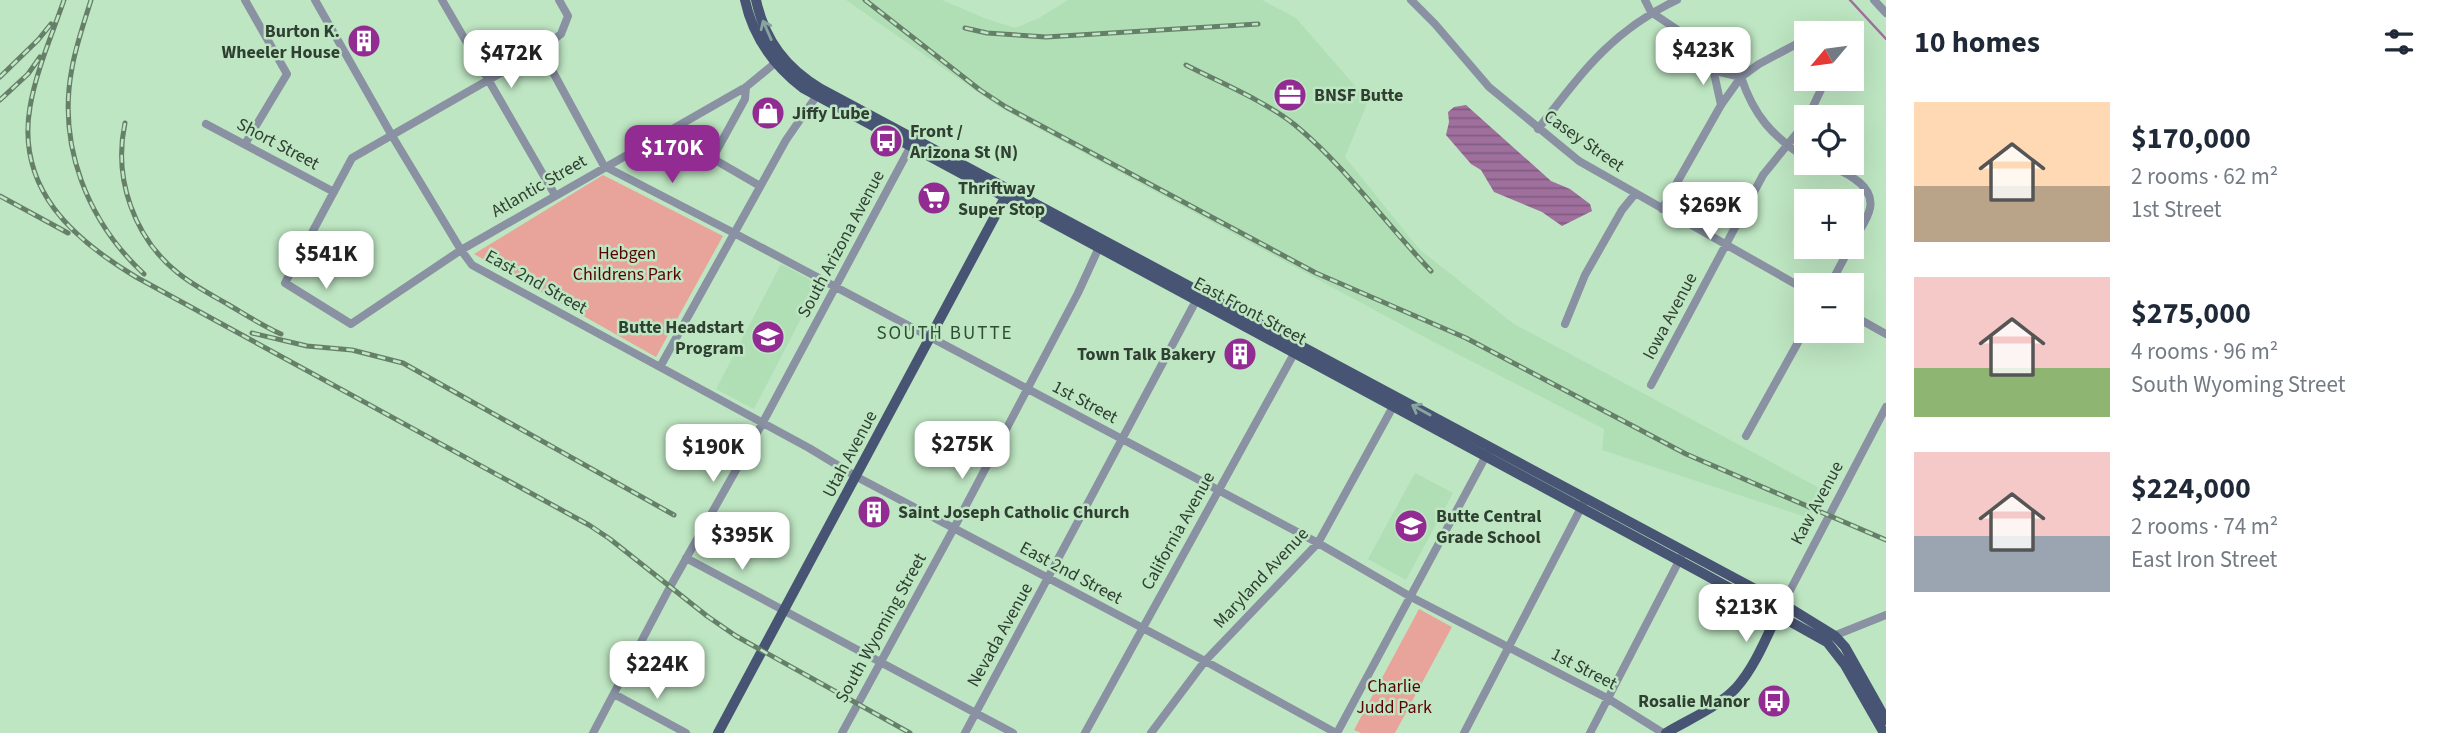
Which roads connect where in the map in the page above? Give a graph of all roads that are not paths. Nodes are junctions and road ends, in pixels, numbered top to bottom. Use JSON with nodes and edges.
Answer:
{"nodes":[{"id":1,"x":245,"y":0,"type":"edge"},
{"id":2,"x":316,"y":0,"type":"edge"},
{"id":3,"x":442,"y":0,"type":"edge"},
{"id":4,"x":559,"y":0,"type":"edge"},
{"id":5,"x":746,"y":0,"type":"edge"},
{"id":6,"x":756,"y":0,"type":"edge"},
{"id":7,"x":1411,"y":0,"type":"edge"},
{"id":8,"x":1645,"y":0,"type":"edge"},
{"id":9,"x":1677,"y":0,"type":"edge"},
{"id":10,"x":1874,"y":0,"type":"edge"},
{"id":11,"x":1651,"y":12,"type":"junction"},
{"id":12,"x":1886,"y":13,"type":"edge"},
{"id":13,"x":1794,"y":45,"type":"edge"},
{"id":14,"x":541,"y":50,"type":"junction"},
{"id":15,"x":778,"y":61,"type":"junction"},
{"id":16,"x":1712,"y":64,"type":"junction"},
{"id":17,"x":1741,"y":77,"type":"junction"},
{"id":18,"x":488,"y":79,"type":"junction"},
{"id":19,"x":746,"y":87,"type":"junction"},
{"id":20,"x":819,"y":92,"type":"junction"},
{"id":21,"x":1721,"y":104,"type":"junction"},
{"id":22,"x":206,"y":124,"type":"dead end"},
{"id":23,"x":1538,"y":129,"type":"junction"},
{"id":24,"x":667,"y":132,"type":"junction"},
{"id":25,"x":391,"y":135,"type":"junction"},
{"id":26,"x":1794,"y":137,"type":"edge"},
{"id":27,"x":912,"y":142,"type":"junction"},
{"id":28,"x":245,"y":145,"type":"junction"},
{"id":29,"x":1787,"y":146,"type":"junction"},
{"id":30,"x":1794,"y":150,"type":"edge"},
{"id":31,"x":712,"y":159,"type":"junction"},
{"id":32,"x":604,"y":166,"type":"junction"},
{"id":33,"x":1848,"y":175,"type":"edge"},
{"id":34,"x":761,"y":186,"type":"junction"},
{"id":35,"x":1864,"y":189,"type":"edge"},
{"id":36,"x":1864,"y":190,"type":"edge"},
{"id":37,"x":334,"y":192,"type":"junction"},
{"id":38,"x":1007,"y":193,"type":"junction"},
{"id":39,"x":1635,"y":194,"type":"junction"},
{"id":40,"x":555,"y":195,"type":"junction"},
{"id":41,"x":1662,"y":209,"type":"junction"},
{"id":42,"x":1864,"y":220,"type":"edge"},
{"id":43,"x":734,"y":233,"type":"junction"},
{"id":44,"x":1101,"y":244,"type":"junction"},
{"id":45,"x":1725,"y":246,"type":"junction"},
{"id":46,"x":461,"y":250,"type":"junction"},
{"id":47,"x":1794,"y":283,"type":"edge"},
{"id":48,"x":836,"y":287,"type":"junction"},
{"id":49,"x":1198,"y":297,"type":"junction"},
{"id":50,"x":1864,"y":322,"type":"edge"},
{"id":51,"x":1565,"y":324,"type":"dead end"},
{"id":52,"x":1886,"y":334,"type":"edge"},
{"id":53,"x":930,"y":338,"type":"junction"},
{"id":54,"x":1798,"y":343,"type":"edge"},
{"id":55,"x":1296,"y":348,"type":"junction"},
{"id":56,"x":660,"y":367,"type":"junction"},
{"id":57,"x":1651,"y":385,"type":"dead end"},
{"id":58,"x":1026,"y":388,"type":"junction"},
{"id":59,"x":1396,"y":402,"type":"junction"},
{"id":60,"x":1886,"y":407,"type":"edge"},
{"id":61,"x":762,"y":424,"type":"junction"},
{"id":62,"x":1746,"y":436,"type":"dead end"},
{"id":63,"x":1122,"y":440,"type":"junction"},
{"id":64,"x":1488,"y":452,"type":"junction"},
{"id":65,"x":857,"y":477,"type":"junction"},
{"id":66,"x":1217,"y":491,"type":"junction"},
{"id":67,"x":1583,"y":503,"type":"junction"},
{"id":68,"x":954,"y":528,"type":"junction"},
{"id":69,"x":1318,"y":543,"type":"junction"},
{"id":70,"x":1682,"y":556,"type":"junction"},
{"id":71,"x":686,"y":558,"type":"junction"},
{"id":72,"x":1049,"y":578,"type":"junction"},
{"id":73,"x":1411,"y":597,"type":"junction"},
{"id":74,"x":1780,"y":609,"type":"junction"},
{"id":75,"x":784,"y":611,"type":"junction"},
{"id":76,"x":1886,"y":615,"type":"edge"},
{"id":77,"x":1143,"y":629,"type":"junction"},
{"id":78,"x":1830,"y":638,"type":"junction"},
{"id":79,"x":1508,"y":649,"type":"junction"},
{"id":80,"x":1205,"y":661,"type":"junction"},
{"id":81,"x":880,"y":662,"type":"junction"},
{"id":82,"x":614,"y":694,"type":"junction"},
{"id":83,"x":1607,"y":698,"type":"junction"},
{"id":84,"x":975,"y":713,"type":"junction"},
{"id":85,"x":1886,"y":720,"type":"edge"},
{"id":86,"x":593,"y":733,"type":"edge"},
{"id":87,"x":686,"y":733,"type":"edge"},
{"id":88,"x":718,"y":733,"type":"edge"},
{"id":89,"x":842,"y":733,"type":"edge"},
{"id":90,"x":965,"y":733,"type":"edge"},
{"id":91,"x":1013,"y":733,"type":"edge"},
{"id":92,"x":1085,"y":733,"type":"edge"},
{"id":93,"x":1151,"y":733,"type":"edge"},
{"id":94,"x":1336,"y":733,"type":"edge"},
{"id":95,"x":1464,"y":733,"type":"edge"},
{"id":96,"x":1590,"y":733,"type":"edge"},
{"id":97,"x":1665,"y":733,"type":"edge"},
{"id":98,"x":1884,"y":733,"type":"edge"}],
"edges":[{"from":1,"to":28,"type":"street"},
{"from":2,"to":25,"type":"street","name":"East 2nd Street"},
{"from":3,"to":18,"type":"street"},
{"from":4,"to":14,"type":"street"},
{"from":5,"to":15,"type":"main road","name":"East Front Street"},
{"from":15,"to":6,"type":"main road","name":"East Front Street","one_way":true},
{"from":7,"to":23,"type":"street","name":"Casey Street"},
{"from":8,"to":11,"type":"street"},
{"from":9,"to":11,"type":"street"},
{"from":10,"to":12,"type":"street"},
{"from":11,"to":16,"type":"street"},
{"from":11,"to":23,"type":"street"},
{"from":13,"to":17,"type":"street"},
{"from":14,"to":18,"type":"street"},
{"from":14,"to":32,"type":"street"},
{"from":15,"to":19,"type":"street","name":"Atlantic Street"},
{"from":15,"to":20,"type":"main road","name":"East Front Street"},
{"from":16,"to":17,"type":"street"},
{"from":16,"to":21,"type":"street"},
{"from":17,"to":21,"type":"street"},
{"from":17,"to":29,"type":"street"},
{"from":18,"to":25,"type":"street"},
{"from":18,"to":40,"type":"street"},
{"from":19,"to":24,"type":"street","name":"Atlantic Street"},
{"from":19,"to":31,"type":"street"},
{"from":20,"to":27,"type":"main road","name":"East Front Street"},
{"from":20,"to":34,"type":"street"},
{"from":21,"to":41,"type":"street"},
{"from":22,"to":28,"type":"street","name":"Short Street"},
{"from":23,"to":39,"type":"street","name":"Casey Street"},
{"from":24,"to":31,"type":"street"},
{"from":24,"to":32,"type":"street","name":"Atlantic Street"},
{"from":25,"to":37,"type":"street"},
{"from":25,"to":46,"type":"street","name":"East 2nd Street"},
{"from":26,"to":29,"type":"street","name":"Iowa Avenue"},
{"from":27,"to":38,"type":"main road","name":"East Front Street"},
{"from":27,"to":48,"type":"street","name":"South Arizona Avenue"},
{"from":28,"to":37,"type":"street","name":"Short Street"},
{"from":29,"to":30,"type":"street"},
{"from":29,"to":45,"type":"street","name":"Iowa Avenue"},
{"from":31,"to":34,"type":"street"},
{"from":32,"to":40,"type":"street","name":"Atlantic Street"},
{"from":32,"to":43,"type":"street","name":"1st Street"},
{"from":33,"to":35,"type":"street"},
{"from":34,"to":43,"type":"street"},
{"from":36,"to":42,"type":"street"},
{"from":37,"to":46,"type":"street","name":"Atlantic Street"},
{"from":38,"to":44,"type":"main road","name":"East Front Street"},
{"from":38,"to":53,"type":"main road","name":"Utah Avenue"},
{"from":39,"to":41,"type":"street","name":"Casey Street"},
{"from":39,"to":51,"type":"street"},
{"from":40,"to":46,"type":"street","name":"Atlantic Street"},
{"from":41,"to":45,"type":"street","name":"Casey Street"},
{"from":43,"to":48,"type":"street","name":"1st Street"},
{"from":43,"to":56,"type":"street"},
{"from":44,"to":49,"type":"main road","name":"East Front Street"},
{"from":44,"to":58,"type":"street","name":"South Wyoming Street"},
{"from":45,"to":47,"type":"street","name":"Casey Street"},
{"from":45,"to":57,"type":"street","name":"Iowa Avenue"},
{"from":46,"to":56,"type":"street","name":"East 2nd Street"},
{"from":48,"to":53,"type":"street","name":"1st Street"},
{"from":48,"to":61,"type":"street","name":"South Arizona Avenue"},
{"from":49,"to":55,"type":"main road","name":"East Front Street"},
{"from":49,"to":63,"type":"street","name":"Nevada Avenue"},
{"from":50,"to":52,"type":"street"},
{"from":53,"to":58,"type":"street","name":"1st Street"},
{"from":53,"to":65,"type":"main road","name":"Utah Avenue"},
{"from":54,"to":62,"type":"street"},
{"from":55,"to":59,"type":"main road","name":"East Front Street"},
{"from":55,"to":66,"type":"street","name":"California Avenue"},
{"from":56,"to":61,"type":"street","name":"East 2nd Street"},
{"from":58,"to":63,"type":"street","name":"1st Street"},
{"from":58,"to":68,"type":"street","name":"South Wyoming Street"},
{"from":59,"to":64,"type":"main road","name":"East Front Street"},
{"from":59,"to":69,"type":"street","name":"Maryland Avenue"},
{"from":60,"to":74,"type":"street","name":"Kaw Avenue"},
{"from":61,"to":65,"type":"street","name":"East 2nd Street"},
{"from":61,"to":71,"type":"street","name":"South Arizona Avenue"},
{"from":63,"to":66,"type":"street","name":"1st Street"},
{"from":63,"to":72,"type":"street","name":"Nevada Avenue"},
{"from":64,"to":67,"type":"main road","name":"East Front Street"},
{"from":64,"to":73,"type":"street"},
{"from":65,"to":68,"type":"street","name":"East 2nd Street"},
{"from":65,"to":75,"type":"main road","name":"Utah Avenue"},
{"from":66,"to":69,"type":"street","name":"1st Street"},
{"from":66,"to":77,"type":"street","name":"California Avenue"},
{"from":67,"to":70,"type":"main road","name":"East Front Street"},
{"from":67,"to":79,"type":"street"},
{"from":68,"to":72,"type":"street","name":"East 2nd Street"},
{"from":68,"to":81,"type":"street","name":"South Wyoming Street"},
{"from":69,"to":73,"type":"street","name":"1st Street"},
{"from":69,"to":80,"type":"street","name":"Maryland Avenue"},
{"from":70,"to":74,"type":"main road","name":"East Front Street"},
{"from":70,"to":83,"type":"street"},
{"from":71,"to":75,"type":"street"},
{"from":71,"to":82,"type":"street","name":"South Arizona Avenue"},
{"from":72,"to":77,"type":"street","name":"East 2nd Street"},
{"from":72,"to":84,"type":"street","name":"Nevada Avenue"},
{"from":73,"to":79,"type":"street","name":"1st Street"},
{"from":73,"to":94,"type":"street"},
{"from":74,"to":78,"type":"main road","name":"East Front Street"},
{"from":74,"to":97,"type":"main road"},
{"from":75,"to":81,"type":"street"},
{"from":75,"to":88,"type":"main road","name":"Utah Avenue"},
{"from":76,"to":78,"type":"street"},
{"from":77,"to":80,"type":"street","name":"East 2nd Street"},
{"from":77,"to":92,"type":"street","name":"California Avenue"},
{"from":78,"to":85,"type":"main road"},
{"from":78,"to":98,"type":"main road"},
{"from":79,"to":83,"type":"street","name":"1st Street"},
{"from":79,"to":95,"type":"street"},
{"from":80,"to":93,"type":"street","name":"Maryland Avenue"},
{"from":80,"to":94,"type":"street","name":"East 2nd Street"},
{"from":81,"to":84,"type":"street"},
{"from":81,"to":89,"type":"street","name":"South Wyoming Street"},
{"from":82,"to":86,"type":"street","name":"South Arizona Avenue"},
{"from":82,"to":87,"type":"street"},
{"from":83,"to":96,"type":"street"},
{"from":83,"to":97,"type":"street","name":"1st Street"},
{"from":84,"to":90,"type":"street","name":"Nevada Avenue"},
{"from":84,"to":91,"type":"street"}]}
